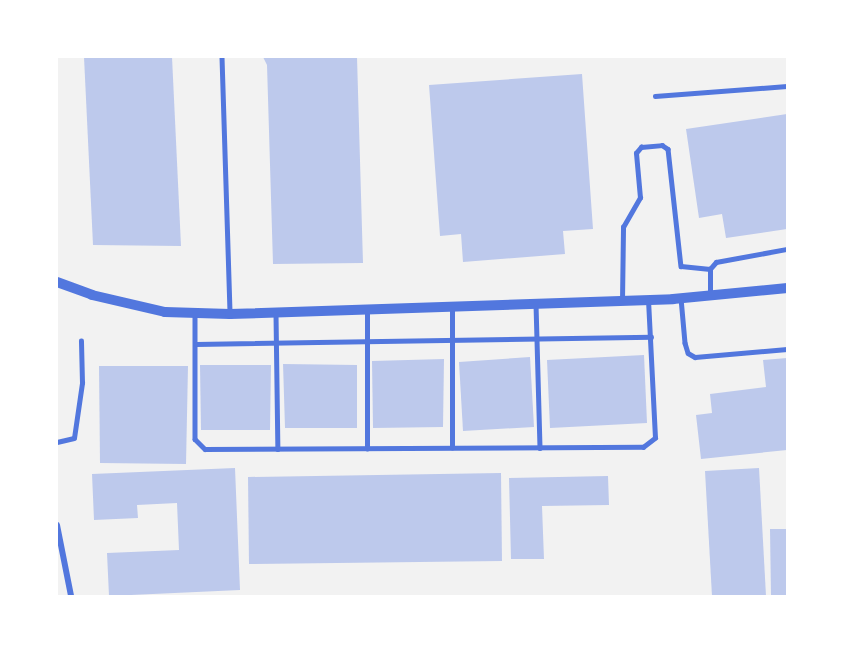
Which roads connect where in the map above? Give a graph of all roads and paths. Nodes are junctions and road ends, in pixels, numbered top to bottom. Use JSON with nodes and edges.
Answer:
{"nodes":[{"id":1,"x":222,"y":57,"type":"edge"},
{"id":2,"x":787,"y":86,"type":"edge"},
{"id":3,"x":655,"y":96,"type":"dead end"},
{"id":4,"x":787,"y":249,"type":"edge"},
{"id":5,"x":710,"y":268,"type":"junction"},
{"id":6,"x":57,"y":282,"type":"edge"},
{"id":7,"x":787,"y":288,"type":"edge"},
{"id":8,"x":710,"y":296,"type":"junction"},
{"id":9,"x":681,"y":298,"type":"junction"},
{"id":10,"x":648,"y":300,"type":"junction"},
{"id":11,"x":622,"y":301,"type":"junction"},
{"id":12,"x":536,"y":304,"type":"junction"},
{"id":13,"x":452,"y":307,"type":"junction"},
{"id":14,"x":367,"y":310,"type":"junction"},
{"id":15,"x":276,"y":313,"type":"junction"},
{"id":16,"x":195,"y":314,"type":"junction"},
{"id":17,"x":230,"y":314,"type":"junction"},
{"id":18,"x":651,"y":337,"type":"junction"},
{"id":19,"x":539,"y":339,"type":"junction"},
{"id":20,"x":81,"y":341,"type":"dead end"},
{"id":21,"x":450,"y":341,"type":"junction"},
{"id":22,"x":196,"y":344,"type":"junction"},
{"id":23,"x":277,"y":344,"type":"junction"},
{"id":24,"x":366,"y":344,"type":"junction"},
{"id":25,"x":787,"y":349,"type":"edge"},
{"id":26,"x":57,"y":442,"type":"edge"},
{"id":27,"x":367,"y":448,"type":"junction"},
{"id":28,"x":452,"y":448,"type":"junction"},
{"id":29,"x":540,"y":448,"type":"junction"},
{"id":30,"x":278,"y":449,"type":"junction"},
{"id":31,"x":57,"y":525,"type":"edge"},
{"id":32,"x":58,"y":540,"type":"edge"},
{"id":33,"x":70,"y":596,"type":"edge"}],
"edges":[{"from":1,"to":17,"type":"lane"},
{"from":2,"to":3,"type":"lane"},
{"from":4,"to":5,"type":"lane"},
{"from":5,"to":8,"type":"lane"},
{"from":5,"to":11,"type":"lane"},
{"from":6,"to":16,"type":"street"},
{"from":7,"to":8,"type":"street"},
{"from":8,"to":9,"type":"street"},
{"from":9,"to":10,"type":"street"},
{"from":9,"to":25,"type":"lane"},
{"from":10,"to":11,"type":"street"},
{"from":10,"to":18,"type":"lane"},
{"from":11,"to":12,"type":"street"},
{"from":12,"to":13,"type":"street"},
{"from":12,"to":19,"type":"lane"},
{"from":13,"to":14,"type":"street"},
{"from":13,"to":21,"type":"lane"},
{"from":14,"to":15,"type":"street"},
{"from":14,"to":24,"type":"lane"},
{"from":15,"to":17,"type":"street"},
{"from":15,"to":23,"type":"lane"},
{"from":16,"to":17,"type":"street"},
{"from":16,"to":22,"type":"lane"},
{"from":18,"to":19,"type":"lane"},
{"from":18,"to":29,"type":"lane"},
{"from":19,"to":21,"type":"lane"},
{"from":19,"to":29,"type":"lane"},
{"from":20,"to":26,"type":"lane"},
{"from":21,"to":24,"type":"lane"},
{"from":21,"to":28,"type":"lane"},
{"from":22,"to":23,"type":"lane"},
{"from":22,"to":30,"type":"lane"},
{"from":23,"to":24,"type":"lane"},
{"from":23,"to":30,"type":"lane"},
{"from":24,"to":27,"type":"lane"},
{"from":27,"to":28,"type":"lane"},
{"from":27,"to":30,"type":"lane"},
{"from":28,"to":29,"type":"lane"},
{"from":31,"to":32,"type":"street"},
{"from":32,"to":33,"type":"street"}]}
